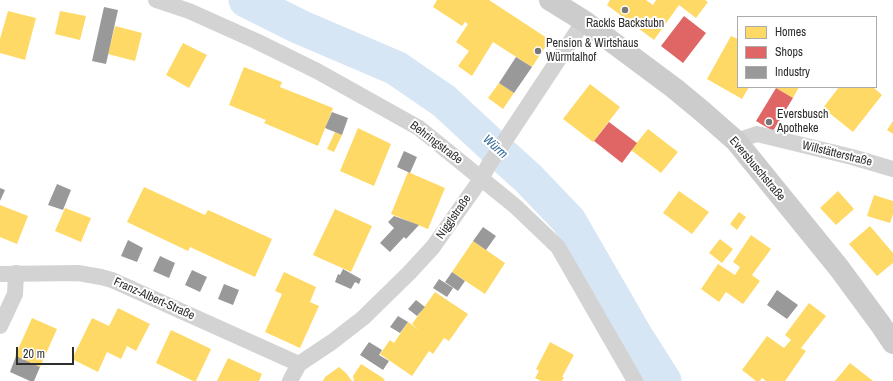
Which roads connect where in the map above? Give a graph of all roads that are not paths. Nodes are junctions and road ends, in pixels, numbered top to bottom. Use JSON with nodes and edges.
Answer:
{"nodes":[{"id":1,"x":156,"y":0,"type":"edge"},
{"id":2,"x":550,"y":0,"type":"edge"},
{"id":3,"x":576,"y":11,"type":"edge"},
{"id":4,"x":736,"y":141,"type":"junction"},
{"id":5,"x":893,"y":169,"type":"edge"},
{"id":6,"x":485,"y":173,"type":"junction"},
{"id":7,"x":8,"y":273,"type":"edge"},
{"id":8,"x":0,"y":326,"type":"edge"},
{"id":9,"x":893,"y":343,"type":"edge"},
{"id":10,"x":299,"y":364,"type":"junction"},
{"id":11,"x":290,"y":381,"type":"edge"},
{"id":12,"x":635,"y":381,"type":"edge"}],
"edges":[{"from":1,"to":6,"type":"street","name":"Behringstraße"},
{"from":2,"to":3,"type":"main road","name":"Eversbuschstraße"},
{"from":3,"to":4,"type":"main road","name":"Eversbuschstraße"},
{"from":3,"to":6,"type":"street","name":"Nigglstraße"},
{"from":4,"to":5,"type":"street","name":"Willstätterstraße"},
{"from":4,"to":9,"type":"main road","name":"Eversbuschstraße"},
{"from":6,"to":10,"type":"street","name":"Nigglstraße"},
{"from":6,"to":12,"type":"street","name":"Behringstraße"},
{"from":7,"to":8,"type":"street"},
{"from":7,"to":10,"type":"street","name":"Franz-Albert-Straße"},
{"from":10,"to":11,"type":"street","name":"Nigglstraße"}]}
